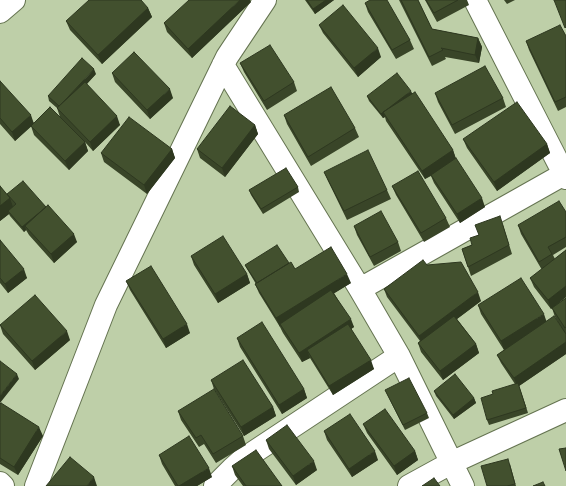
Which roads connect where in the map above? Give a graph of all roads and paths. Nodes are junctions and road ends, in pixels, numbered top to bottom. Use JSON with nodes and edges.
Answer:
{"nodes":[{"id":1,"x":14,"y":0,"type":"edge"},
{"id":2,"x":265,"y":0,"type":"edge"},
{"id":3,"x":475,"y":0,"type":"edge"},
{"id":4,"x":0,"y":12,"type":"edge"},
{"id":5,"x":223,"y":65,"type":"junction"},
{"id":6,"x":566,"y":175,"type":"edge"},
{"id":7,"x":360,"y":289,"type":"junction"},
{"id":8,"x":399,"y":356,"type":"junction"},
{"id":9,"x":566,"y":410,"type":"edge"},
{"id":10,"x":451,"y":462,"type":"junction"},
{"id":11,"x":0,"y":483,"type":"edge"},
{"id":12,"x":3,"y":486,"type":"edge"},
{"id":13,"x":36,"y":486,"type":"edge"},
{"id":14,"x":215,"y":486,"type":"edge"},
{"id":15,"x":409,"y":486,"type":"edge"},
{"id":16,"x":463,"y":486,"type":"edge"}],
"edges":[{"from":1,"to":4,"type":"street"},
{"from":2,"to":5,"type":"street"},
{"from":3,"to":6,"type":"street"},
{"from":5,"to":7,"type":"street"},
{"from":5,"to":13,"type":"street"},
{"from":6,"to":7,"type":"street"},
{"from":7,"to":8,"type":"street"},
{"from":8,"to":10,"type":"street"},
{"from":8,"to":14,"type":"street"},
{"from":9,"to":10,"type":"street"},
{"from":10,"to":15,"type":"street"},
{"from":10,"to":16,"type":"street"},
{"from":11,"to":12,"type":"street"}]}
